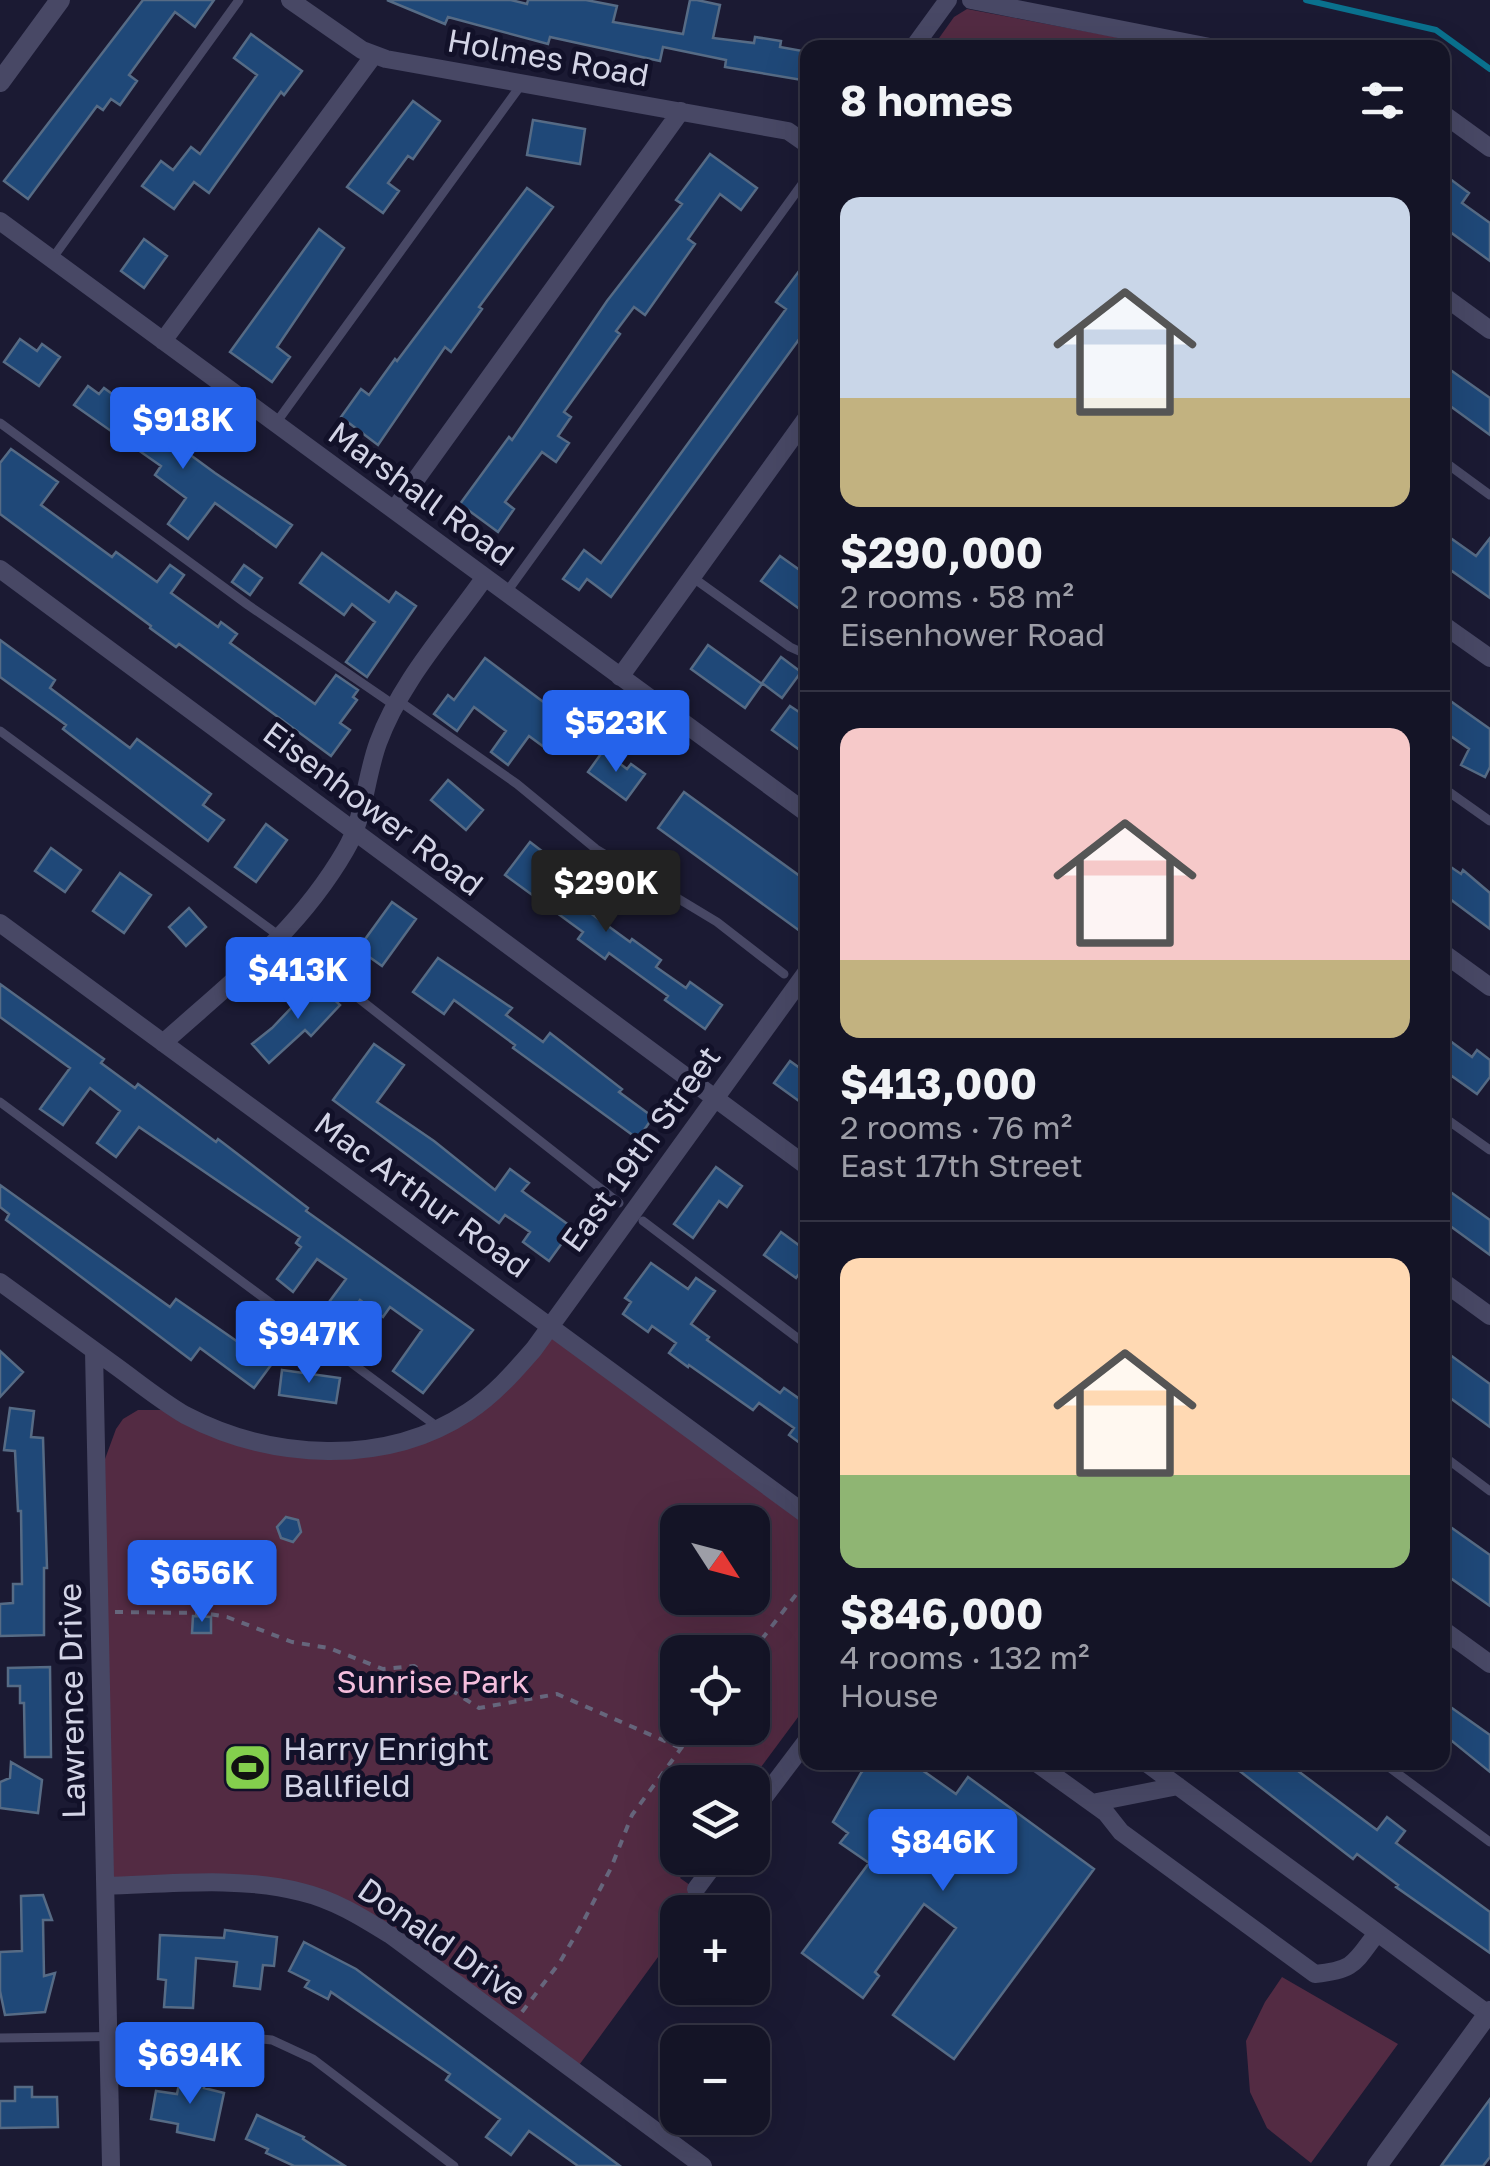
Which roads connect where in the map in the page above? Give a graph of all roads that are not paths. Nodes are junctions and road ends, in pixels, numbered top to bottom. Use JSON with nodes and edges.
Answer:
{"nodes":[{"id":1,"x":60,"y":0,"type":"edge"},
{"id":2,"x":240,"y":0,"type":"edge"},
{"id":3,"x":290,"y":0,"type":"edge"},
{"id":4,"x":948,"y":0,"type":"edge"},
{"id":5,"x":971,"y":0,"type":"edge"},
{"id":6,"x":919,"y":40,"type":"edge"},
{"id":7,"x":1174,"y":40,"type":"edge"},
{"id":8,"x":374,"y":55,"type":"junction"},
{"id":9,"x":0,"y":82,"type":"edge"},
{"id":10,"x":521,"y":85,"type":"junction"},
{"id":11,"x":681,"y":111,"type":"junction"},
{"id":12,"x":1450,"y":119,"type":"edge"},
{"id":13,"x":800,"y":139,"type":"edge"},
{"id":14,"x":1490,"y":148,"type":"edge"},
{"id":15,"x":800,"y":187,"type":"edge"},
{"id":16,"x":0,"y":221,"type":"edge"},
{"id":17,"x":52,"y":260,"type":"junction"},
{"id":18,"x":1450,"y":301,"type":"edge"},
{"id":19,"x":1490,"y":330,"type":"edge"},
{"id":20,"x":163,"y":341,"type":"junction"},
{"id":21,"x":0,"y":423,"type":"edge"},
{"id":22,"x":276,"y":424,"type":"junction"},
{"id":23,"x":800,"y":427,"type":"edge"},
{"id":24,"x":1450,"y":466,"type":"edge"},
{"id":25,"x":1490,"y":495,"type":"edge"},
{"id":26,"x":394,"y":510,"type":"junction"},
{"id":27,"x":0,"y":569,"type":"edge"},
{"id":28,"x":485,"y":577,"type":"junction"},
{"id":29,"x":692,"y":577,"type":"junction"},
{"id":30,"x":506,"y":593,"type":"junction"},
{"id":31,"x":1450,"y":630,"type":"edge"},
{"id":32,"x":800,"y":651,"type":"edge"},
{"id":33,"x":1490,"y":658,"type":"edge"},
{"id":34,"x":620,"y":677,"type":"junction"},
{"id":35,"x":396,"y":702,"type":"junction"},
{"id":36,"x":0,"y":731,"type":"edge"},
{"id":37,"x":1450,"y":792,"type":"edge"},
{"id":38,"x":800,"y":808,"type":"edge"},
{"id":39,"x":1490,"y":821,"type":"edge"},
{"id":40,"x":354,"y":833,"type":"junction"},
{"id":41,"x":0,"y":924,"type":"edge"},
{"id":42,"x":282,"y":938,"type":"junction"},
{"id":43,"x":1450,"y":958,"type":"edge"},
{"id":44,"x":784,"y":974,"type":"dead end"},
{"id":45,"x":800,"y":981,"type":"edge"},
{"id":46,"x":1490,"y":987,"type":"edge"},
{"id":47,"x":163,"y":1043,"type":"junction"},
{"id":48,"x":714,"y":1098,"type":"junction"},
{"id":49,"x":0,"y":1102,"type":"edge"},
{"id":50,"x":1450,"y":1122,"type":"edge"},
{"id":51,"x":1490,"y":1150,"type":"edge"},
{"id":52,"x":800,"y":1160,"type":"edge"},
{"id":53,"x":619,"y":1203,"type":"dead end"},
{"id":54,"x":643,"y":1221,"type":"dead end"},
{"id":55,"x":0,"y":1282,"type":"edge"},
{"id":56,"x":1450,"y":1287,"type":"edge"},
{"id":57,"x":1490,"y":1316,"type":"edge"},
{"id":58,"x":550,"y":1325,"type":"junction"},
{"id":59,"x":800,"y":1340,"type":"edge"},
{"id":60,"x":94,"y":1351,"type":"junction"},
{"id":61,"x":439,"y":1428,"type":"junction"},
{"id":62,"x":1450,"y":1462,"type":"edge"},
{"id":63,"x":1490,"y":1490,"type":"edge"},
{"id":64,"x":800,"y":1510,"type":"edge"},
{"id":65,"x":1450,"y":1636,"type":"edge"},
{"id":66,"x":1490,"y":1664,"type":"edge"},
{"id":67,"x":800,"y":1750,"type":"edge"},
{"id":68,"x":1046,"y":1770,"type":"edge"},
{"id":69,"x":1156,"y":1770,"type":"edge"},
{"id":70,"x":1393,"y":1770,"type":"edge"},
{"id":71,"x":1178,"y":1786,"type":"junction"},
{"id":72,"x":770,"y":1789,"type":"edge"},
{"id":73,"x":1092,"y":1803,"type":"junction"},
{"id":74,"x":1490,"y":1842,"type":"edge"},
{"id":75,"x":707,"y":1875,"type":"edge"},
{"id":76,"x":106,"y":1886,"type":"junction"},
{"id":77,"x":696,"y":1889,"type":"dead end"},
{"id":78,"x":1377,"y":1933,"type":"junction"},
{"id":79,"x":1487,"y":2022,"type":"edge"},
{"id":80,"x":107,"y":2036,"type":"junction"},
{"id":81,"x":0,"y":2038,"type":"edge"},
{"id":82,"x":110,"y":2166,"type":"edge"},
{"id":83,"x":454,"y":2166,"type":"edge"},
{"id":84,"x":703,"y":2166,"type":"edge"},
{"id":85,"x":1377,"y":2166,"type":"edge"}],
"edges":[{"from":1,"to":9,"type":"street"},
{"from":2,"to":17,"type":"lane"},
{"from":3,"to":8,"type":"street","name":"Holmes Road"},
{"from":4,"to":6,"type":"street"},
{"from":5,"to":7,"type":"street"},
{"from":8,"to":10,"type":"street","name":"Holmes Road"},
{"from":8,"to":20,"type":"street"},
{"from":10,"to":11,"type":"street","name":"Holmes Road"},
{"from":10,"to":22,"type":"lane"},
{"from":11,"to":13,"type":"street","name":"Holmes Road"},
{"from":11,"to":26,"type":"street"},
{"from":12,"to":14,"type":"street"},
{"from":15,"to":30,"type":"lane"},
{"from":16,"to":17,"type":"street","name":"Marshall Road"},
{"from":17,"to":20,"type":"street","name":"Marshall Road"},
{"from":18,"to":19,"type":"street"},
{"from":20,"to":22,"type":"street","name":"Marshall Road"},
{"from":21,"to":35,"type":"lane"},
{"from":22,"to":26,"type":"street","name":"Marshall Road"},
{"from":23,"to":29,"type":"street"},
{"from":24,"to":25,"type":"lane"},
{"from":26,"to":28,"type":"street","name":"Marshall Road"},
{"from":27,"to":40,"type":"street","name":"Eisenhower Road"},
{"from":28,"to":30,"type":"street","name":"Marshall Road"},
{"from":28,"to":35,"type":"street"},
{"from":29,"to":32,"type":"lane"},
{"from":29,"to":34,"type":"street"},
{"from":30,"to":34,"type":"street","name":"Marshall Road"},
{"from":31,"to":33,"type":"street"},
{"from":34,"to":38,"type":"street","name":"Marshall Road"},
{"from":35,"to":40,"type":"street"},
{"from":35,"to":44,"type":"lane"},
{"from":36,"to":42,"type":"lane"},
{"from":37,"to":39,"type":"lane"},
{"from":40,"to":42,"type":"street"},
{"from":40,"to":48,"type":"street","name":"Eisenhower Road"},
{"from":41,"to":47,"type":"street","name":"Mac Arthur Road"},
{"from":42,"to":47,"type":"street"},
{"from":42,"to":53,"type":"lane"},
{"from":43,"to":46,"type":"street"},
{"from":45,"to":48,"type":"street","name":"East 19th Street"},
{"from":47,"to":58,"type":"street","name":"Mac Arthur Road"},
{"from":48,"to":52,"type":"street","name":"Eisenhower Road"},
{"from":48,"to":58,"type":"street","name":"East 19th Street"},
{"from":49,"to":61,"type":"lane"},
{"from":50,"to":51,"type":"lane"},
{"from":54,"to":59,"type":"lane"},
{"from":55,"to":60,"type":"street"},
{"from":56,"to":57,"type":"street"},
{"from":58,"to":61,"type":"street","name":"East 19th Street"},
{"from":58,"to":64,"type":"street","name":"Mac Arthur Road"},
{"from":60,"to":61,"type":"street","name":"East 19th Street"},
{"from":60,"to":76,"type":"street","name":"Lawrence Drive"},
{"from":62,"to":63,"type":"lane"},
{"from":65,"to":66,"type":"street"},
{"from":67,"to":72,"type":"street"},
{"from":68,"to":73,"type":"street"},
{"from":69,"to":71,"type":"street"},
{"from":70,"to":74,"type":"lane"},
{"from":71,"to":73,"type":"street"},
{"from":71,"to":78,"type":"street"},
{"from":73,"to":78,"type":"street"},
{"from":75,"to":77,"type":"street"},
{"from":76,"to":80,"type":"street","name":"Lawrence Drive"},
{"from":76,"to":84,"type":"street","name":"Donald Drive"},
{"from":78,"to":79,"type":"street"},
{"from":79,"to":85,"type":"street"},
{"from":80,"to":81,"type":"lane"},
{"from":80,"to":82,"type":"street","name":"Lawrence Drive"},
{"from":80,"to":83,"type":"lane"}]}
